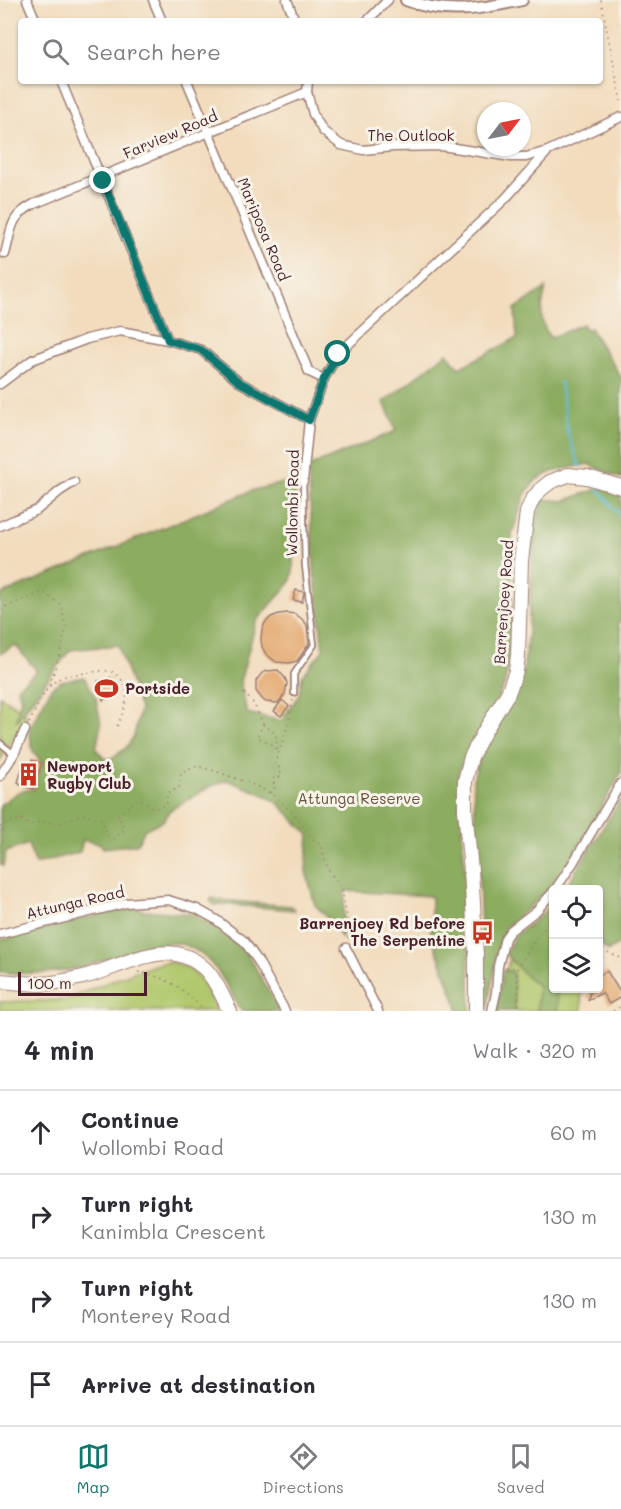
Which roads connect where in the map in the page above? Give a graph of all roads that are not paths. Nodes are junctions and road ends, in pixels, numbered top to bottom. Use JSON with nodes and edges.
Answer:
{"nodes":[{"id":1,"x":27,"y":0,"type":"edge"},
{"id":2,"x":153,"y":0,"type":"edge"},
{"id":3,"x":287,"y":0,"type":"edge"},
{"id":4,"x":388,"y":0,"type":"edge"},
{"id":5,"x":406,"y":0,"type":"edge"},
{"id":6,"x":522,"y":0,"type":"edge"},
{"id":7,"x":35,"y":18,"type":"edge"},
{"id":8,"x":161,"y":18,"type":"edge"},
{"id":9,"x":295,"y":18,"type":"edge"},
{"id":10,"x":370,"y":18,"type":"edge"},
{"id":11,"x":62,"y":84,"type":"edge"},
{"id":12,"x":188,"y":84,"type":"edge"},
{"id":13,"x":308,"y":84,"type":"edge"},
{"id":14,"x":307,"y":92,"type":"junction"},
{"id":15,"x":621,"y":117,"type":"edge"},
{"id":16,"x":209,"y":133,"type":"junction"},
{"id":17,"x":548,"y":151,"type":"junction"},
{"id":18,"x":102,"y":177,"type":"junction"},
{"id":19,"x":4,"y":254,"type":"dead end"},
{"id":20,"x":168,"y":340,"type":"junction"},
{"id":21,"x":324,"y":379,"type":"junction"},
{"id":22,"x":0,"y":384,"type":"edge"},
{"id":23,"x":309,"y":420,"type":"junction"},
{"id":24,"x":303,"y":481,"type":"joint"},
{"id":25,"x":74,"y":482,"type":"dead end"},
{"id":26,"x":621,"y":487,"type":"edge"},
{"id":27,"x":0,"y":526,"type":"edge"},
{"id":28,"x":294,"y":693,"type":"road end"},
{"id":29,"x":25,"y":730,"type":"road end"},
{"id":30,"x":0,"y":743,"type":"edge"},
{"id":31,"x":14,"y":754,"type":"junction"},
{"id":32,"x":0,"y":776,"type":"edge"},
{"id":33,"x":621,"y":783,"type":"edge"},
{"id":34,"x":558,"y":885,"type":"edge"},
{"id":35,"x":549,"y":896,"type":"edge"},
{"id":36,"x":0,"y":934,"type":"edge"},
{"id":37,"x":346,"y":948,"type":"road end"},
{"id":38,"x":0,"y":981,"type":"edge"},
{"id":39,"x":230,"y":1011,"type":"edge"},
{"id":40,"x":285,"y":1011,"type":"edge"},
{"id":41,"x":378,"y":1011,"type":"edge"},
{"id":42,"x":476,"y":1011,"type":"edge"},
{"id":43,"x":492,"y":1011,"type":"edge"}],
"edges":[{"from":1,"to":7,"type":"street"},
{"from":2,"to":8,"type":"street"},
{"from":3,"to":9,"type":"street"},
{"from":4,"to":10,"type":"street"},
{"from":5,"to":6,"type":"street"},
{"from":11,"to":18,"type":"street"},
{"from":12,"to":16,"type":"street","name":"Mariposa Road"},
{"from":13,"to":14,"type":"street","name":"The Outlook"},
{"from":14,"to":16,"type":"street","name":"Farview Road"},
{"from":14,"to":17,"type":"street","name":"The Outlook"},
{"from":15,"to":17,"type":"street","name":"The Outlook"},
{"from":16,"to":18,"type":"street","name":"Farview Road"},
{"from":16,"to":21,"type":"street","name":"Mariposa Road"},
{"from":17,"to":21,"type":"street","name":"Wollombi Road"},
{"from":18,"to":19,"type":"street","name":"Farview Road"},
{"from":18,"to":20,"type":"street"},
{"from":20,"to":22,"type":"street"},
{"from":20,"to":23,"type":"street"},
{"from":21,"to":23,"type":"street","name":"Wollombi Road"},
{"from":23,"to":24,"type":"street","name":"Wollombi Road"},
{"from":24,"to":28,"type":"lane","name":"Wollombi Road"},
{"from":25,"to":27,"type":"street"},
{"from":26,"to":42,"type":"main road","name":"Barrenjoey Road"},
{"from":29,"to":31,"type":"street"},
{"from":30,"to":31,"type":"lane"},
{"from":31,"to":32,"type":"street"},
{"from":33,"to":34,"type":"street"},
{"from":35,"to":43,"type":"street"},
{"from":36,"to":40,"type":"street","name":"Attunga Road"},
{"from":37,"to":41,"type":"street"},
{"from":38,"to":39,"type":"main road"}]}
